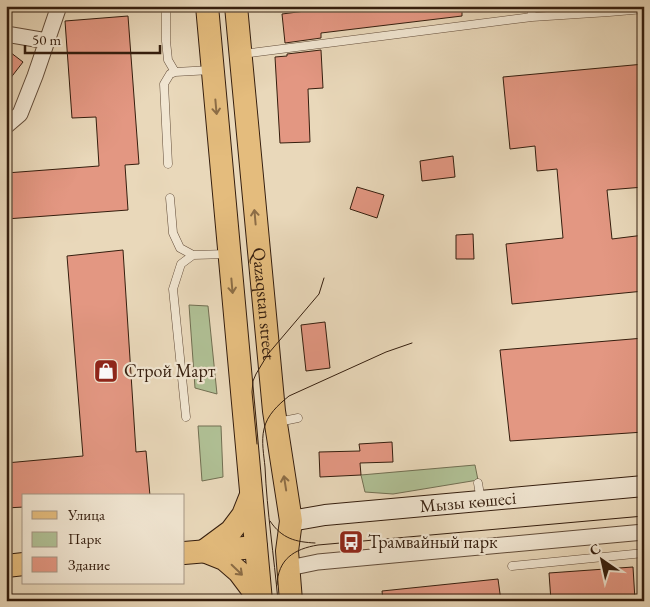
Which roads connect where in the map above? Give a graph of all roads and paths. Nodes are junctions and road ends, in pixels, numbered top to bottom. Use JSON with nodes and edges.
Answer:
{"nodes":[{"id":1,"x":59,"y":6,"type":"edge"},
{"id":2,"x":166,"y":6,"type":"edge"},
{"id":3,"x":207,"y":6,"type":"edge"},
{"id":4,"x":236,"y":6,"type":"edge"},
{"id":5,"x":531,"y":6,"type":"edge"},
{"id":6,"x":609,"y":9,"type":"edge"},
{"id":7,"x":644,"y":9,"type":"edge"},
{"id":8,"x":532,"y":18,"type":"junction"},
{"id":9,"x":6,"y":34,"type":"edge"},
{"id":10,"x":47,"y":40,"type":"junction"},
{"id":11,"x":240,"y":54,"type":"junction"},
{"id":12,"x":212,"y":70,"type":"junction"},
{"id":13,"x":175,"y":72,"type":"junction"},
{"id":14,"x":6,"y":126,"type":"edge"},
{"id":15,"x":168,"y":164,"type":"dead end"},
{"id":16,"x":170,"y":198,"type":"dead end"},
{"id":17,"x":259,"y":252,"type":"junction"},
{"id":18,"x":229,"y":254,"type":"junction"},
{"id":19,"x":193,"y":255,"type":"junction"},
{"id":20,"x":186,"y":417,"type":"dead end"},
{"id":21,"x":298,"y":418,"type":"dead end"},
{"id":22,"x":276,"y":423,"type":"junction"},
{"id":23,"x":644,"y":486,"type":"edge"},
{"id":24,"x":251,"y":494,"type":"junction"},
{"id":25,"x":292,"y":521,"type":"junction"},
{"id":26,"x":644,"y":532,"type":"edge"},
{"id":27,"x":256,"y":547,"type":"junction"},
{"id":28,"x":194,"y":552,"type":"edge"},
{"id":29,"x":644,"y":553,"type":"edge"},
{"id":30,"x":22,"y":564,"type":"edge"},
{"id":31,"x":6,"y":566,"type":"edge"},
{"id":32,"x":512,"y":566,"type":"dead end"},
{"id":33,"x":288,"y":568,"type":"junction"},
{"id":34,"x":260,"y":601,"type":"edge"},
{"id":35,"x":291,"y":601,"type":"edge"}],
"edges":[{"from":1,"to":10,"type":"street"},
{"from":2,"to":13,"type":"lane"},
{"from":3,"to":12,"type":"main road","name":"Qazaqstan street"},
{"from":4,"to":11,"type":"main road","name":"Qazaqstan street"},
{"from":5,"to":8,"type":"lane"},
{"from":6,"to":7,"type":"lane"},
{"from":6,"to":8,"type":"lane"},
{"from":8,"to":11,"type":"lane"},
{"from":9,"to":10,"type":"street"},
{"from":10,"to":14,"type":"street"},
{"from":17,"to":11,"type":"main road","name":"Qazaqstan street","one_way":true},
{"from":12,"to":13,"type":"lane"},
{"from":12,"to":18,"type":"main road","name":"Qazaqstan street","one_way":true},
{"from":13,"to":15,"type":"lane"},
{"from":16,"to":19,"type":"lane"},
{"from":17,"to":18,"type":"main road"},
{"from":17,"to":22,"type":"main road","name":"Qazaqstan street"},
{"from":18,"to":19,"type":"lane"},
{"from":18,"to":24,"type":"main road","name":"Qazaqstan street","one_way":true},
{"from":19,"to":20,"type":"lane"},
{"from":21,"to":22,"type":"lane"},
{"from":25,"to":22,"type":"main road","name":"Qazaqstan street","one_way":true},
{"from":23,"to":25,"type":"main road","name":"Мызы көшесі"},
{"from":24,"to":27,"type":"main road","name":"Qazaqstan street"},
{"from":24,"to":28,"type":"main road"},
{"from":25,"to":27,"type":"main road"},
{"from":25,"to":33,"type":"main road","name":"Qazaqstan street"},
{"from":26,"to":33,"type":"street"},
{"from":27,"to":28,"type":"main road"},
{"from":27,"to":34,"type":"main road","name":"Qazaqstan street"},
{"from":28,"to":34,"type":"main road","one_way":true},
{"from":29,"to":32,"type":"lane"},
{"from":30,"to":31,"type":"main road"},
{"from":33,"to":35,"type":"main road","name":"Qazaqstan street"}]}
